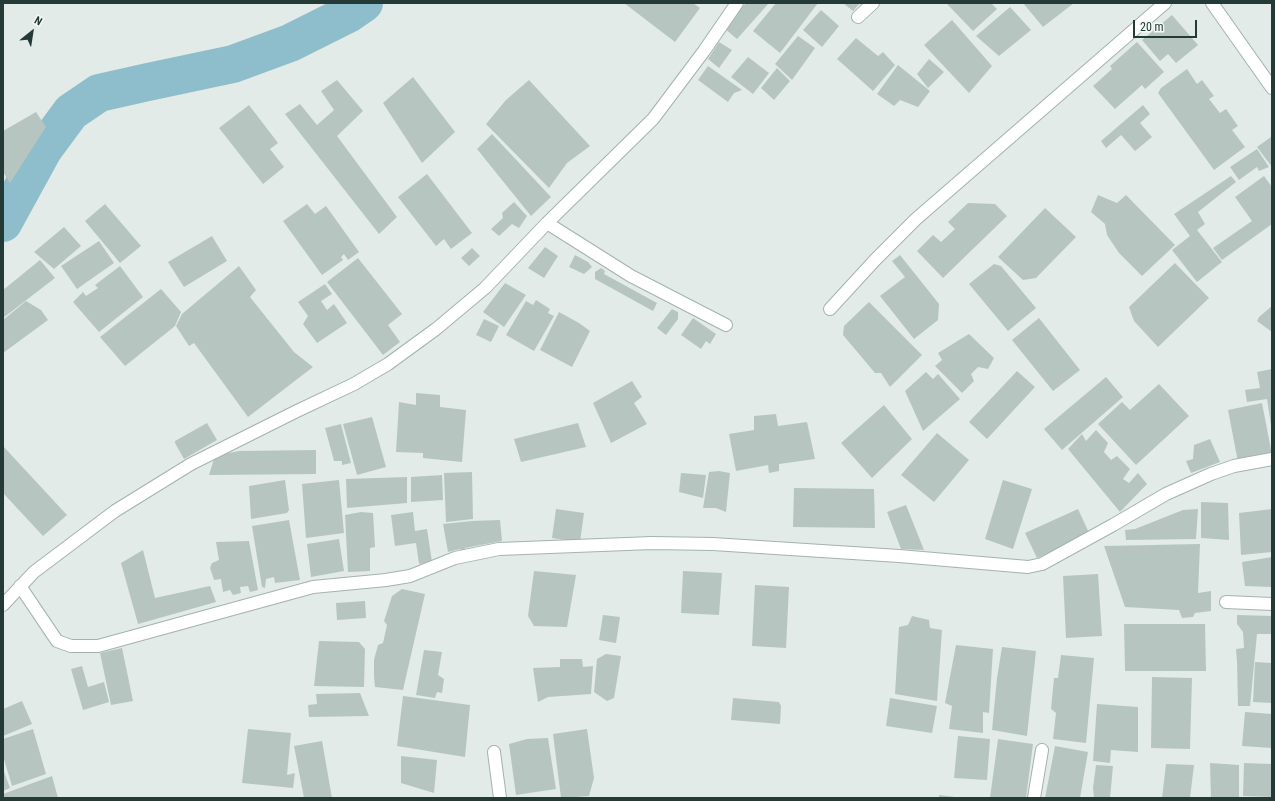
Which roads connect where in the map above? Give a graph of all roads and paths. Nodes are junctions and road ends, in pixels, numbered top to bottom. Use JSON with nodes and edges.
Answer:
{"nodes":[{"id":1,"x":737,"y":3,"type":"edge"},
{"id":2,"x":873,"y":3,"type":"edge"},
{"id":3,"x":1165,"y":3,"type":"edge"},
{"id":4,"x":1212,"y":3,"type":"edge"},
{"id":5,"x":858,"y":17,"type":"dead end"},
{"id":6,"x":1272,"y":88,"type":"edge"},
{"id":7,"x":547,"y":223,"type":"junction"},
{"id":8,"x":830,"y":309,"type":"dead end"},
{"id":9,"x":726,"y":325,"type":"dead end"},
{"id":10,"x":1272,"y":459,"type":"edge"},
{"id":11,"x":20,"y":586,"type":"junction"},
{"id":12,"x":1226,"y":602,"type":"dead end"},
{"id":13,"x":1272,"y":604,"type":"edge"},
{"id":14,"x":3,"y":605,"type":"edge"},
{"id":15,"x":1042,"y":750,"type":"dead end"},
{"id":16,"x":494,"y":752,"type":"dead end"},
{"id":17,"x":500,"y":798,"type":"edge"},
{"id":18,"x":1034,"y":798,"type":"edge"}],
"edges":[{"from":1,"to":7,"type":"street"},
{"from":2,"to":5,"type":"street"},
{"from":3,"to":8,"type":"street"},
{"from":4,"to":6,"type":"street"},
{"from":7,"to":9,"type":"street"},
{"from":7,"to":11,"type":"street"},
{"from":10,"to":11,"type":"street"},
{"from":11,"to":14,"type":"street"},
{"from":12,"to":13,"type":"street"},
{"from":15,"to":18,"type":"street"},
{"from":16,"to":17,"type":"street"}]}
